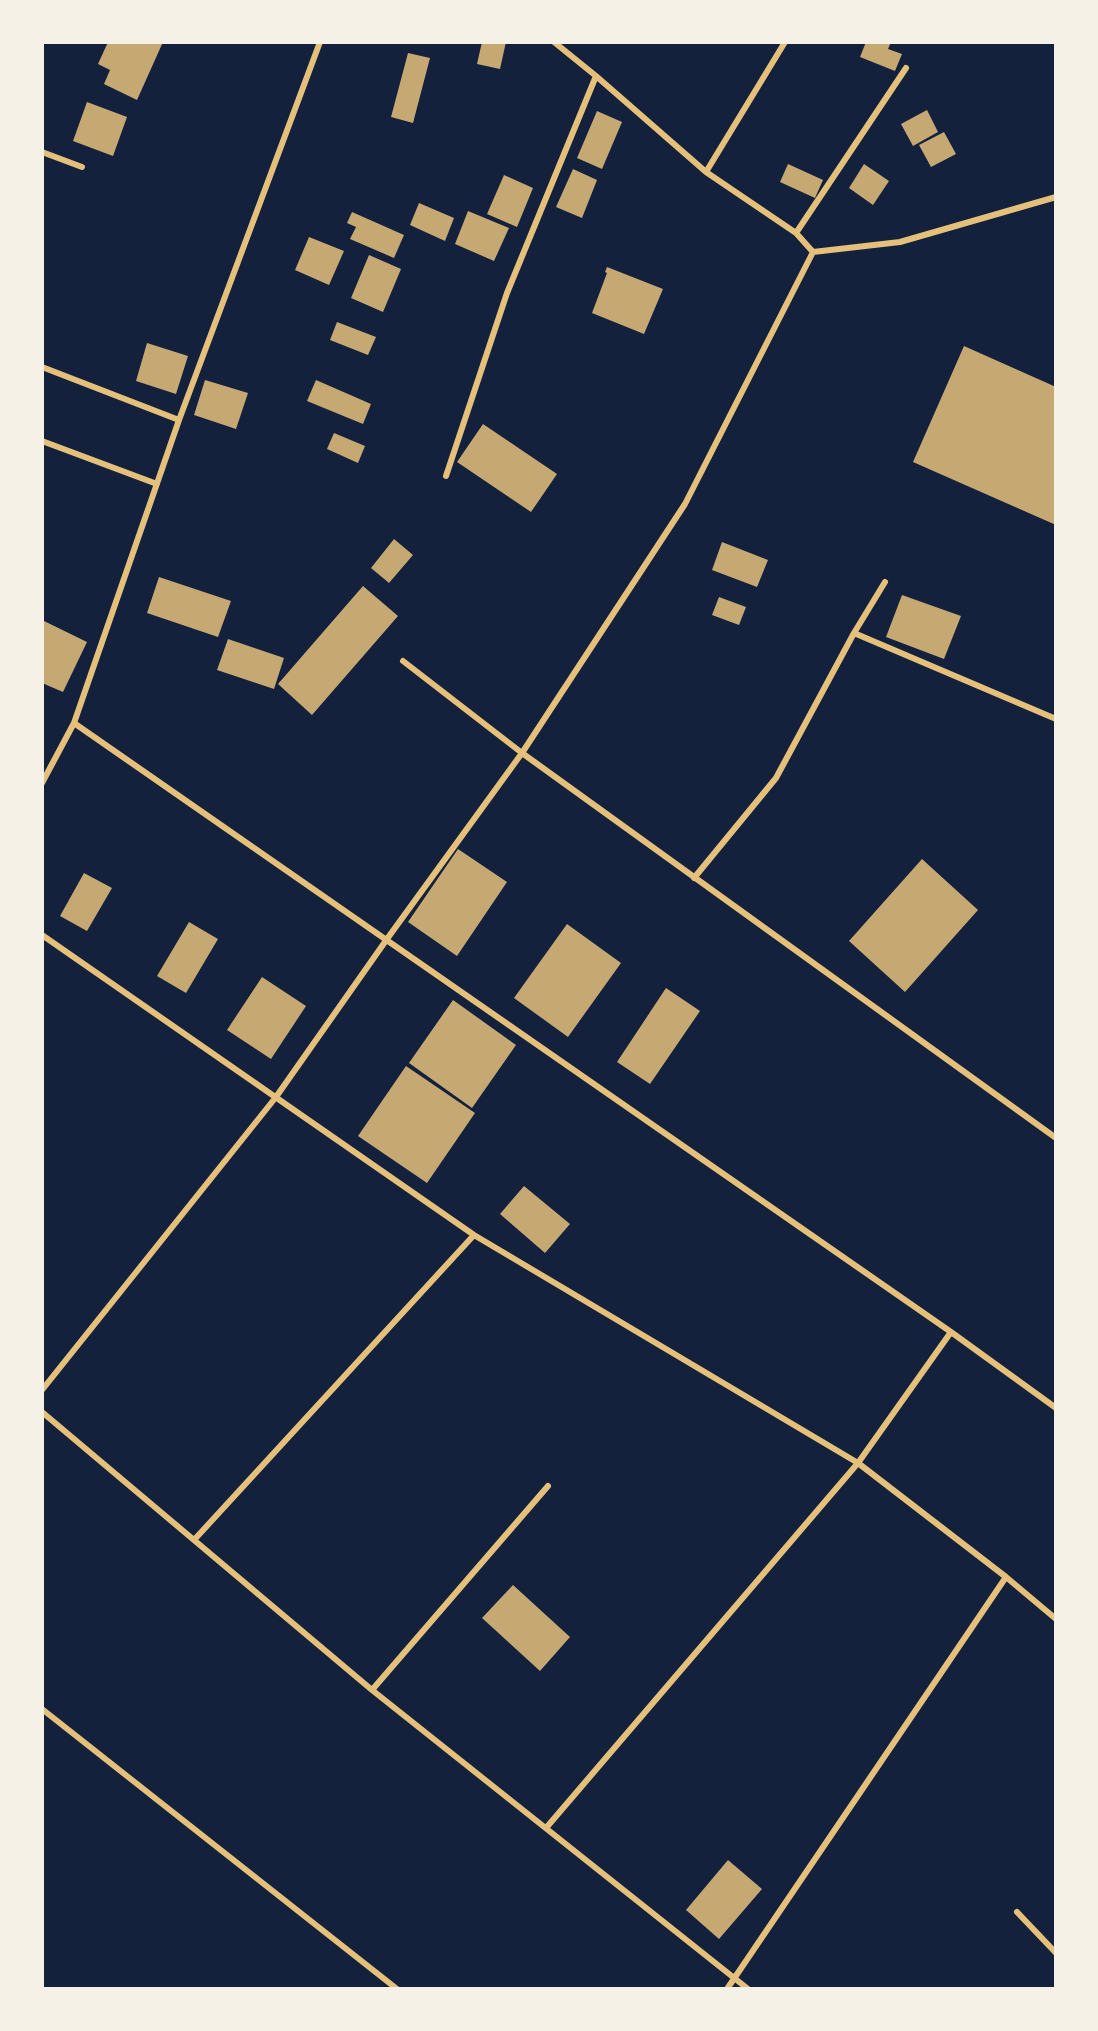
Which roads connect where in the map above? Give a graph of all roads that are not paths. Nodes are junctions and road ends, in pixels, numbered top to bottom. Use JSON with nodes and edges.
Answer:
{"nodes":[{"id":1,"x":321,"y":42,"type":"edge"},
{"id":2,"x":554,"y":42,"type":"edge"},
{"id":3,"x":785,"y":42,"type":"edge"},
{"id":4,"x":906,"y":68,"type":"dead end"},
{"id":5,"x":596,"y":76,"type":"junction"},
{"id":6,"x":42,"y":152,"type":"edge"},
{"id":7,"x":82,"y":167,"type":"dead end"},
{"id":8,"x":706,"y":172,"type":"junction"},
{"id":9,"x":1056,"y":197,"type":"edge"},
{"id":10,"x":796,"y":233,"type":"junction"},
{"id":11,"x":813,"y":252,"type":"junction"},
{"id":12,"x":42,"y":367,"type":"edge"},
{"id":13,"x":179,"y":420,"type":"junction"},
{"id":14,"x":42,"y":441,"type":"edge"},
{"id":15,"x":446,"y":476,"type":"dead end"},
{"id":16,"x":157,"y":484,"type":"junction"},
{"id":17,"x":885,"y":582,"type":"dead end"},
{"id":18,"x":854,"y":633,"type":"junction"},
{"id":19,"x":403,"y":662,"type":"dead end"},
{"id":20,"x":1056,"y":719,"type":"edge"},
{"id":21,"x":74,"y":723,"type":"junction"},
{"id":22,"x":522,"y":753,"type":"junction"},
{"id":23,"x":42,"y":783,"type":"edge"},
{"id":24,"x":694,"y":878,"type":"junction"},
{"id":25,"x":42,"y":935,"type":"edge"},
{"id":26,"x":387,"y":939,"type":"junction"},
{"id":27,"x":276,"y":1098,"type":"junction"},
{"id":28,"x":1056,"y":1138,"type":"edge"},
{"id":29,"x":474,"y":1234,"type":"junction"},
{"id":30,"x":951,"y":1332,"type":"junction"},
{"id":31,"x":42,"y":1390,"type":"edge"},
{"id":32,"x":1056,"y":1408,"type":"edge"},
{"id":33,"x":42,"y":1412,"type":"edge"},
{"id":34,"x":858,"y":1463,"type":"junction"},
{"id":35,"x":548,"y":1486,"type":"dead end"},
{"id":36,"x":194,"y":1540,"type":"junction"},
{"id":37,"x":1006,"y":1577,"type":"junction"},
{"id":38,"x":1056,"y":1619,"type":"edge"},
{"id":39,"x":372,"y":1690,"type":"junction"},
{"id":40,"x":42,"y":1709,"type":"edge"},
{"id":41,"x":546,"y":1828,"type":"junction"},
{"id":42,"x":1017,"y":1912,"type":"dead end"},
{"id":43,"x":1056,"y":1953,"type":"edge"},
{"id":44,"x":735,"y":1978,"type":"junction"},
{"id":45,"x":397,"y":1989,"type":"edge"},
{"id":46,"x":727,"y":1989,"type":"edge"},
{"id":47,"x":748,"y":1989,"type":"edge"}],
"edges":[{"from":1,"to":13,"type":"street"},
{"from":2,"to":5,"type":"street"},
{"from":3,"to":8,"type":"street"},
{"from":4,"to":10,"type":"street"},
{"from":5,"to":8,"type":"street"},
{"from":5,"to":15,"type":"street"},
{"from":6,"to":7,"type":"street"},
{"from":8,"to":10,"type":"street"},
{"from":9,"to":11,"type":"street"},
{"from":10,"to":11,"type":"street"},
{"from":11,"to":22,"type":"street"},
{"from":12,"to":13,"type":"street"},
{"from":13,"to":16,"type":"street"},
{"from":14,"to":16,"type":"street"},
{"from":16,"to":21,"type":"street"},
{"from":17,"to":18,"type":"street"},
{"from":18,"to":20,"type":"street"},
{"from":18,"to":24,"type":"street"},
{"from":19,"to":22,"type":"street"},
{"from":21,"to":23,"type":"street"},
{"from":21,"to":26,"type":"street"},
{"from":22,"to":24,"type":"street"},
{"from":22,"to":26,"type":"street"},
{"from":24,"to":28,"type":"street"},
{"from":25,"to":27,"type":"street"},
{"from":26,"to":27,"type":"street"},
{"from":26,"to":30,"type":"street"},
{"from":27,"to":29,"type":"street"},
{"from":27,"to":31,"type":"street"},
{"from":29,"to":34,"type":"street"},
{"from":29,"to":36,"type":"street"},
{"from":30,"to":32,"type":"street"},
{"from":30,"to":34,"type":"street"},
{"from":33,"to":36,"type":"street"},
{"from":34,"to":37,"type":"street"},
{"from":34,"to":41,"type":"street"},
{"from":35,"to":39,"type":"street"},
{"from":36,"to":39,"type":"street"},
{"from":37,"to":38,"type":"street"},
{"from":37,"to":44,"type":"street"},
{"from":39,"to":41,"type":"street"},
{"from":40,"to":45,"type":"street"},
{"from":41,"to":44,"type":"street"},
{"from":42,"to":43,"type":"street"},
{"from":44,"to":46,"type":"street"},
{"from":44,"to":47,"type":"street"}]}
